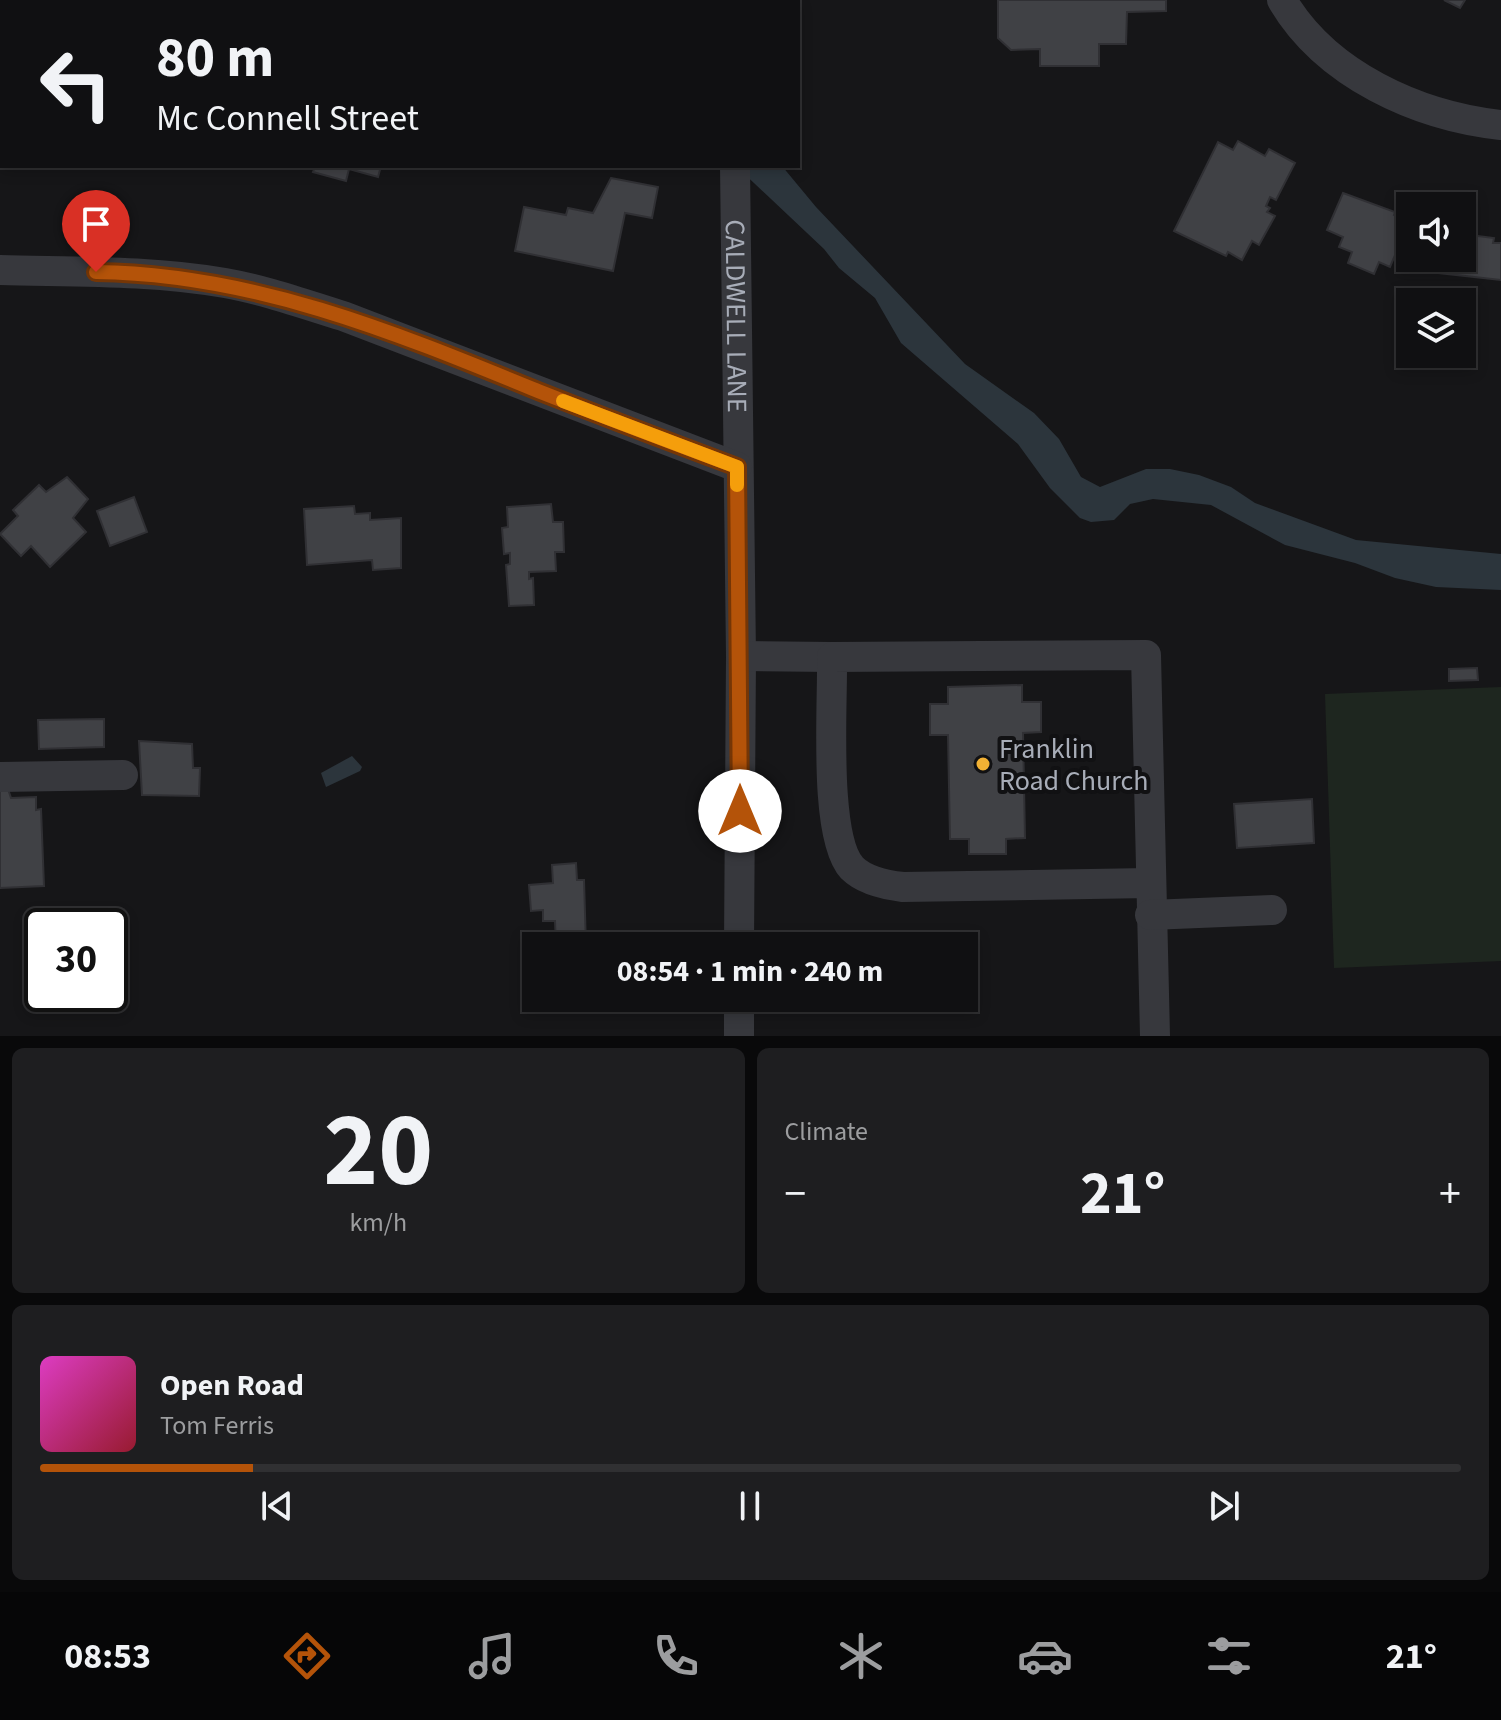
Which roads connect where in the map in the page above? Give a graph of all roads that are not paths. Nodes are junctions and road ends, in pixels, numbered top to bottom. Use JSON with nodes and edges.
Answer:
{"nodes":[{"id":1,"x":1282,"y":0,"type":"edge"},
{"id":2,"x":1501,"y":125,"type":"edge"},
{"id":3,"x":735,"y":173,"type":"edge"},
{"id":4,"x":0,"y":270,"type":"edge"},
{"id":5,"x":737,"y":467,"type":"junction"},
{"id":6,"x":741,"y":656,"type":"junction"},
{"id":7,"x":832,"y":657,"type":"junction"},
{"id":8,"x":123,"y":775,"type":"dead end"},
{"id":9,"x":0,"y":777,"type":"edge"},
{"id":10,"x":1149,"y":883,"type":"junction"},
{"id":11,"x":1272,"y":910,"type":"dead end"},
{"id":12,"x":1150,"y":915,"type":"junction"},
{"id":13,"x":739,"y":932,"type":"edge"},
{"id":14,"x":739,"y":1012,"type":"edge"},
{"id":15,"x":739,"y":1036,"type":"edge"},
{"id":16,"x":1155,"y":1036,"type":"edge"}],
"edges":[{"from":1,"to":2,"type":"street"},
{"from":3,"to":5,"type":"street","name":"CALDWELL LANE"},
{"from":4,"to":5,"type":"street"},
{"from":5,"to":6,"type":"street","name":"CALDWELL LANE"},
{"from":6,"to":7,"type":"street"},
{"from":6,"to":13,"type":"street","name":"CALDWELL LANE"},
{"from":7,"to":10,"type":"street"},
{"from":7,"to":10,"type":"street"},
{"from":8,"to":9,"type":"street"},
{"from":10,"to":12,"type":"street"},
{"from":11,"to":12,"type":"street"},
{"from":12,"to":16,"type":"street"},
{"from":14,"to":15,"type":"street"}]}
